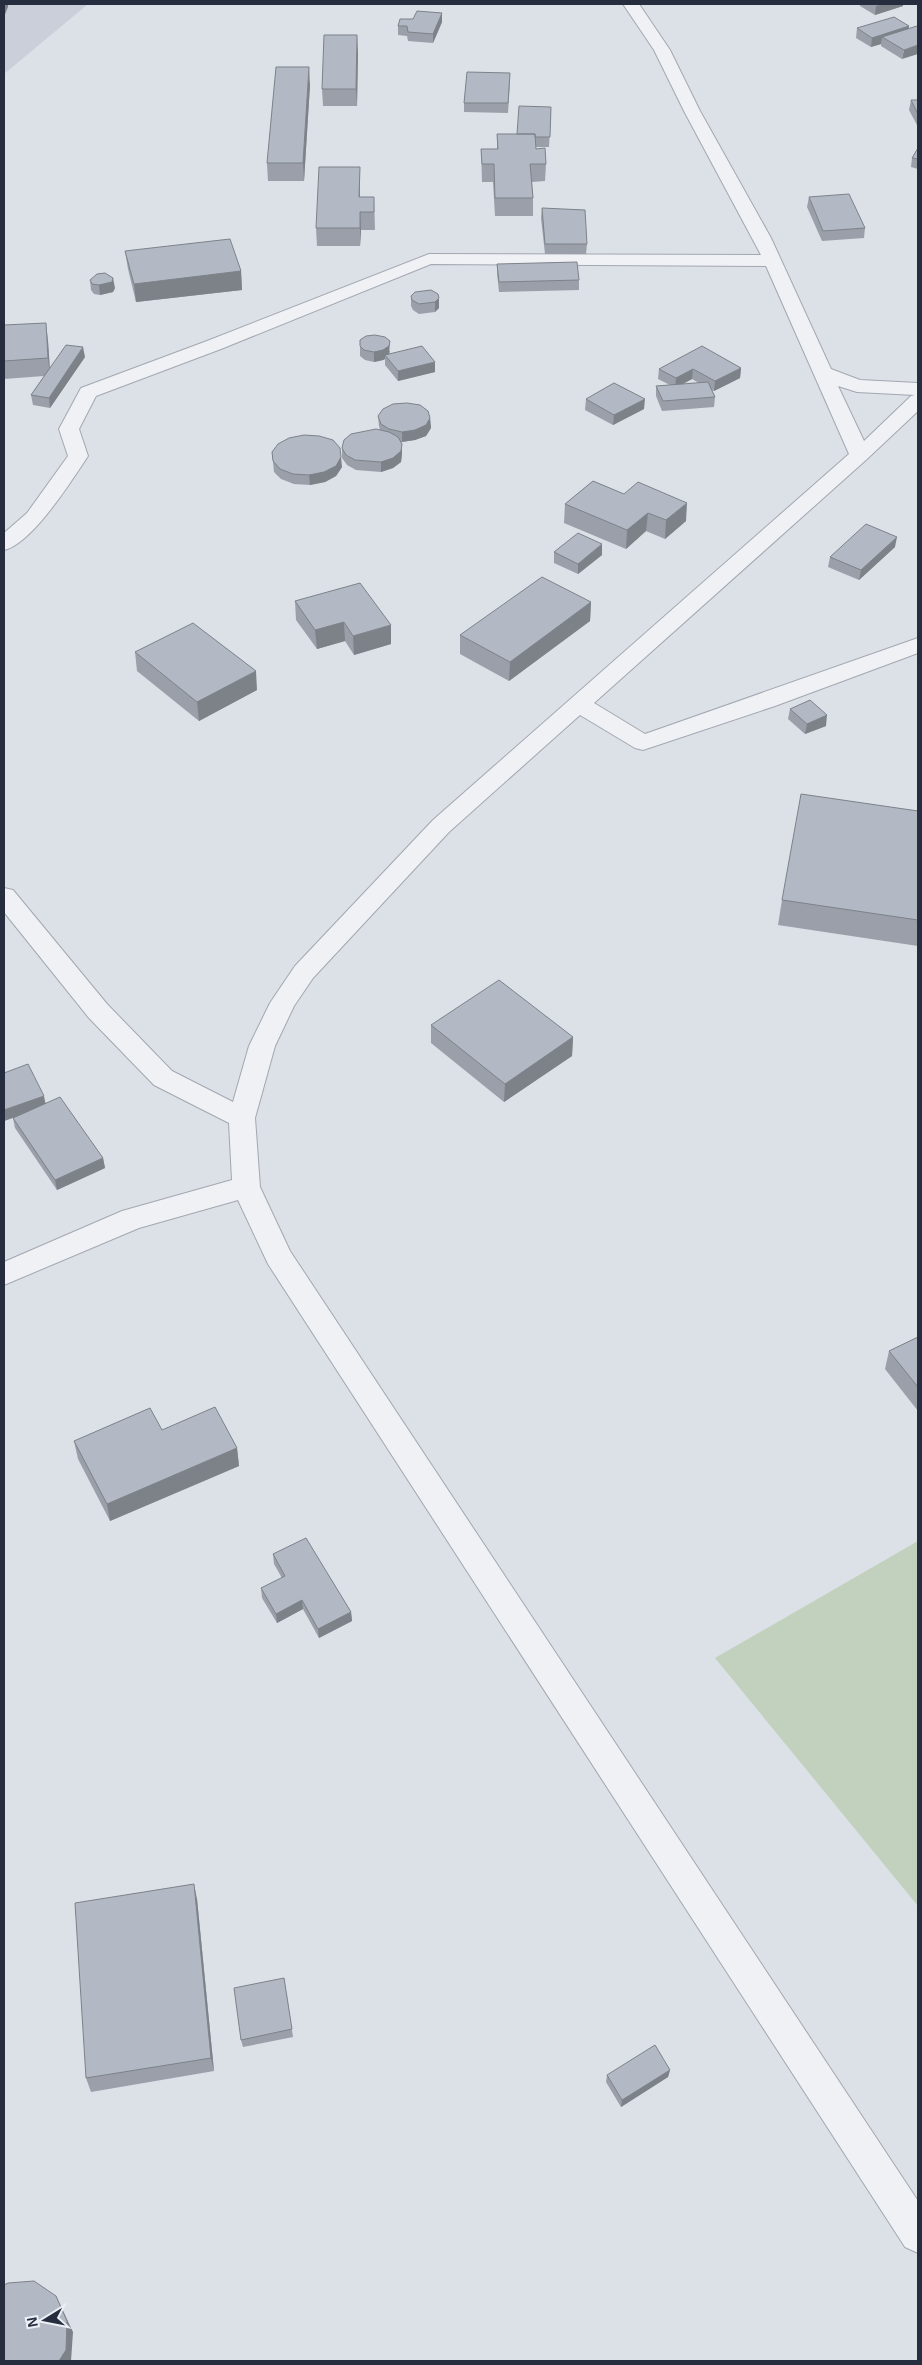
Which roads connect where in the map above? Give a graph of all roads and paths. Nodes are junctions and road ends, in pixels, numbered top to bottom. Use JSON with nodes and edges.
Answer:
{"nodes":[{"id":1,"x":631,"y":4,"type":"edge"},
{"id":2,"x":772,"y":261,"type":"junction"},
{"id":3,"x":824,"y":373,"type":"junction"},
{"id":4,"x":918,"y":389,"type":"edge"},
{"id":5,"x":918,"y":400,"type":"edge"},
{"id":6,"x":860,"y":455,"type":"junction"},
{"id":7,"x":4,"y":544,"type":"edge"},
{"id":8,"x":918,"y":645,"type":"edge"},
{"id":9,"x":580,"y":705,"type":"junction"},
{"id":10,"x":4,"y":896,"type":"edge"},
{"id":11,"x":242,"y":1118,"type":"junction"},
{"id":12,"x":246,"y":1187,"type":"junction"},
{"id":13,"x":4,"y":1274,"type":"edge"},
{"id":14,"x":918,"y":2234,"type":"edge"}],
"edges":[{"from":1,"to":2,"type":"street"},
{"from":2,"to":3,"type":"street"},
{"from":2,"to":7,"type":"street"},
{"from":3,"to":4,"type":"street"},
{"from":3,"to":6,"type":"street"},
{"from":5,"to":6,"type":"street"},
{"from":6,"to":9,"type":"street"},
{"from":8,"to":9,"type":"street"},
{"from":9,"to":11,"type":"street"},
{"from":10,"to":11,"type":"street"},
{"from":11,"to":12,"type":"street"},
{"from":12,"to":13,"type":"street"},
{"from":12,"to":14,"type":"street"}]}
